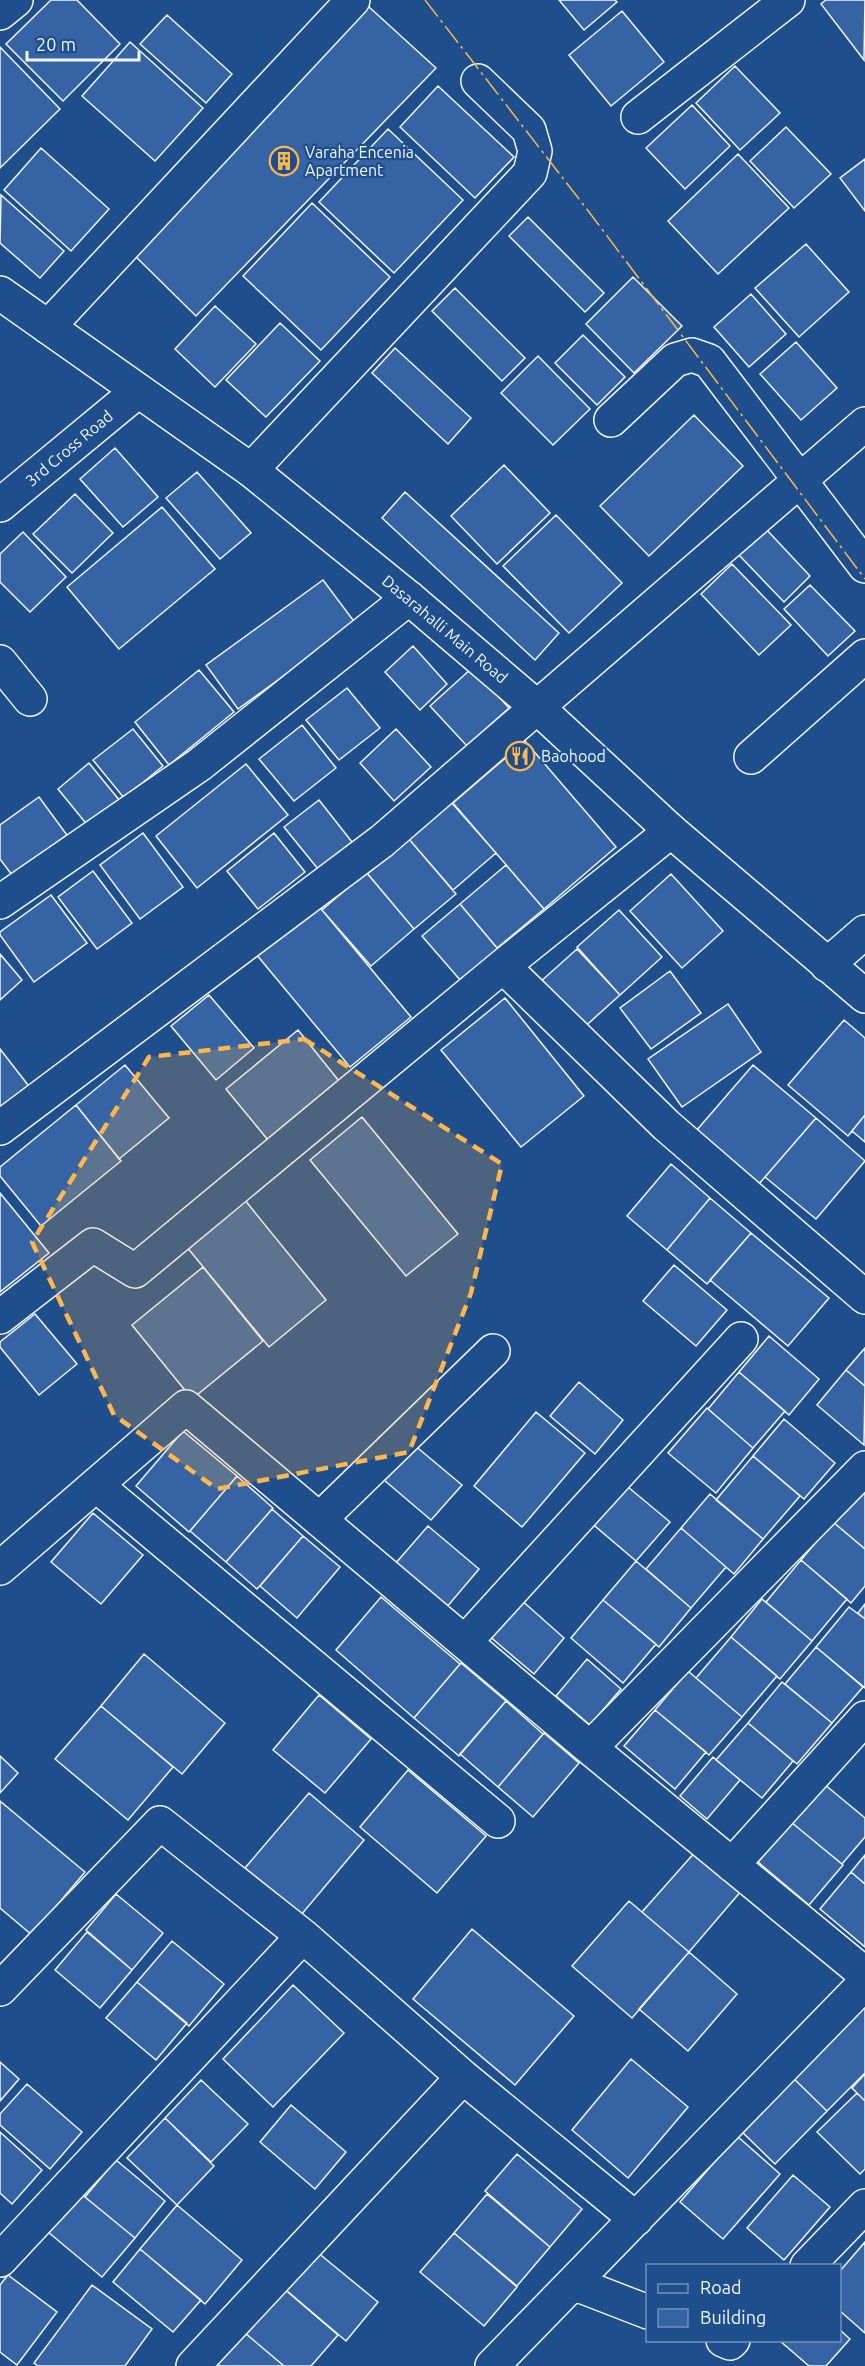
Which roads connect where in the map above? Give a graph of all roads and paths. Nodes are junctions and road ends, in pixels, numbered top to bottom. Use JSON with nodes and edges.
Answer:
{"nodes":[{"id":1,"x":16,"y":0,"type":"edge"},
{"id":2,"x":353,"y":0,"type":"edge"},
{"id":3,"x":788,"y":0,"type":"edge"},
{"id":4,"x":0,"y":13,"type":"edge"},
{"id":5,"x":478,"y":81,"type":"dead end"},
{"id":6,"x":638,"y":117,"type":"dead end"},
{"id":7,"x":0,"y":293,"type":"edge"},
{"id":8,"x":48,"y":327,"type":"junction"},
{"id":9,"x":138,"y":391,"type":"junction"},
{"id":10,"x":611,"y":420,"type":"dead end"},
{"id":11,"x":865,"y":424,"type":"edge"},
{"id":12,"x":251,"y":470,"type":"junction"},
{"id":13,"x":800,"y":478,"type":"junction"},
{"id":14,"x":0,"y":505,"type":"edge"},
{"id":15,"x":865,"y":566,"type":"edge"},
{"id":16,"x":409,"y":598,"type":"junction"},
{"id":17,"x":865,"y":656,"type":"edge"},
{"id":18,"x":0,"y":662,"type":"edge"},
{"id":19,"x":30,"y":699,"type":"dead end"},
{"id":20,"x":537,"y":706,"type":"junction"},
{"id":21,"x":752,"y":757,"type":"dead end"},
{"id":22,"x":671,"y":831,"type":"junction"},
{"id":23,"x":0,"y":902,"type":"edge"},
{"id":24,"x":865,"y":932,"type":"edge"},
{"id":25,"x":827,"y":965,"type":"junction"},
{"id":26,"x":503,"y":966,"type":"junction"},
{"id":27,"x":865,"y":996,"type":"edge"},
{"id":28,"x":0,"y":1128,"type":"edge"},
{"id":29,"x":865,"y":1297,"type":"edge"},
{"id":30,"x":0,"y":1317,"type":"edge"},
{"id":31,"x":741,"y":1339,"type":"dead end"},
{"id":32,"x":493,"y":1351,"type":"dead end"},
{"id":33,"x":865,"y":1468,"type":"edge"},
{"id":34,"x":96,"y":1485,"type":"junction"},
{"id":35,"x":320,"y":1519,"type":"junction"},
{"id":36,"x":0,"y":1568,"type":"edge"},
{"id":37,"x":465,"y":1642,"type":"junction"},
{"id":38,"x":865,"y":1718,"type":"edge"},
{"id":39,"x":590,"y":1748,"type":"junction"},
{"id":40,"x":498,"y":1821,"type":"dead end"},
{"id":41,"x":732,"y":1865,"type":"junction"},
{"id":42,"x":303,"y":1936,"type":"junction"},
{"id":43,"x":865,"y":1974,"type":"edge"},
{"id":44,"x":865,"y":1983,"type":"edge"},
{"id":45,"x":0,"y":1989,"type":"edge"},
{"id":46,"x":463,"y":2077,"type":"junction"},
{"id":47,"x":865,"y":2206,"type":"edge"},
{"id":48,"x":636,"y":2219,"type":"junction"},
{"id":49,"x":0,"y":2260,"type":"edge"},
{"id":50,"x":808,"y":2264,"type":"edge"},
{"id":51,"x":573,"y":2283,"type":"junction"},
{"id":52,"x":646,"y":2311,"type":"edge"},
{"id":53,"x":193,"y":2366,"type":"edge"},
{"id":54,"x":492,"y":2366,"type":"edge"}],
"edges":[{"from":1,"to":4,"type":"street"},
{"from":2,"to":8,"type":"street"},
{"from":3,"to":6,"type":"street"},
{"from":5,"to":12,"type":"street"},
{"from":7,"to":8,"type":"street","name":"Dasarahalli Main Road"},
{"from":8,"to":9,"type":"street","name":"Dasarahalli Main Road"},
{"from":9,"to":12,"type":"street","name":"Dasarahalli Main Road"},
{"from":9,"to":14,"type":"street","name":"3rd Cross Road"},
{"from":10,"to":13,"type":"street"},
{"from":11,"to":13,"type":"street"},
{"from":12,"to":16,"type":"street","name":"Dasarahalli Main Road"},
{"from":13,"to":15,"type":"street"},
{"from":13,"to":20,"type":"street"},
{"from":16,"to":20,"type":"street","name":"Dasarahalli Main Road"},
{"from":16,"to":23,"type":"street"},
{"from":17,"to":21,"type":"street"},
{"from":18,"to":19,"type":"street"},
{"from":20,"to":22,"type":"street","name":"Dasarahalli Main Road"},
{"from":20,"to":28,"type":"street"},
{"from":22,"to":25,"type":"street","name":"Dasarahalli Main Road"},
{"from":22,"to":26,"type":"street"},
{"from":24,"to":25,"type":"street"},
{"from":25,"to":27,"type":"street","name":"Dasarahalli Main Road"},
{"from":26,"to":29,"type":"street"},
{"from":26,"to":30,"type":"street"},
{"from":31,"to":37,"type":"street"},
{"from":32,"to":35,"type":"street"},
{"from":33,"to":39,"type":"street"},
{"from":34,"to":35,"type":"street"},
{"from":34,"to":36,"type":"street"},
{"from":34,"to":40,"type":"street"},
{"from":35,"to":37,"type":"street"},
{"from":37,"to":39,"type":"street"},
{"from":38,"to":41,"type":"street"},
{"from":39,"to":41,"type":"street"},
{"from":41,"to":43,"type":"street"},
{"from":42,"to":45,"type":"street"},
{"from":42,"to":46,"type":"street"},
{"from":42,"to":49,"type":"street"},
{"from":44,"to":48,"type":"street"},
{"from":46,"to":48,"type":"street"},
{"from":46,"to":53,"type":"street"},
{"from":47,"to":50,"type":"street"},
{"from":48,"to":51,"type":"street"},
{"from":51,"to":52,"type":"street"},
{"from":51,"to":54,"type":"street"}]}
